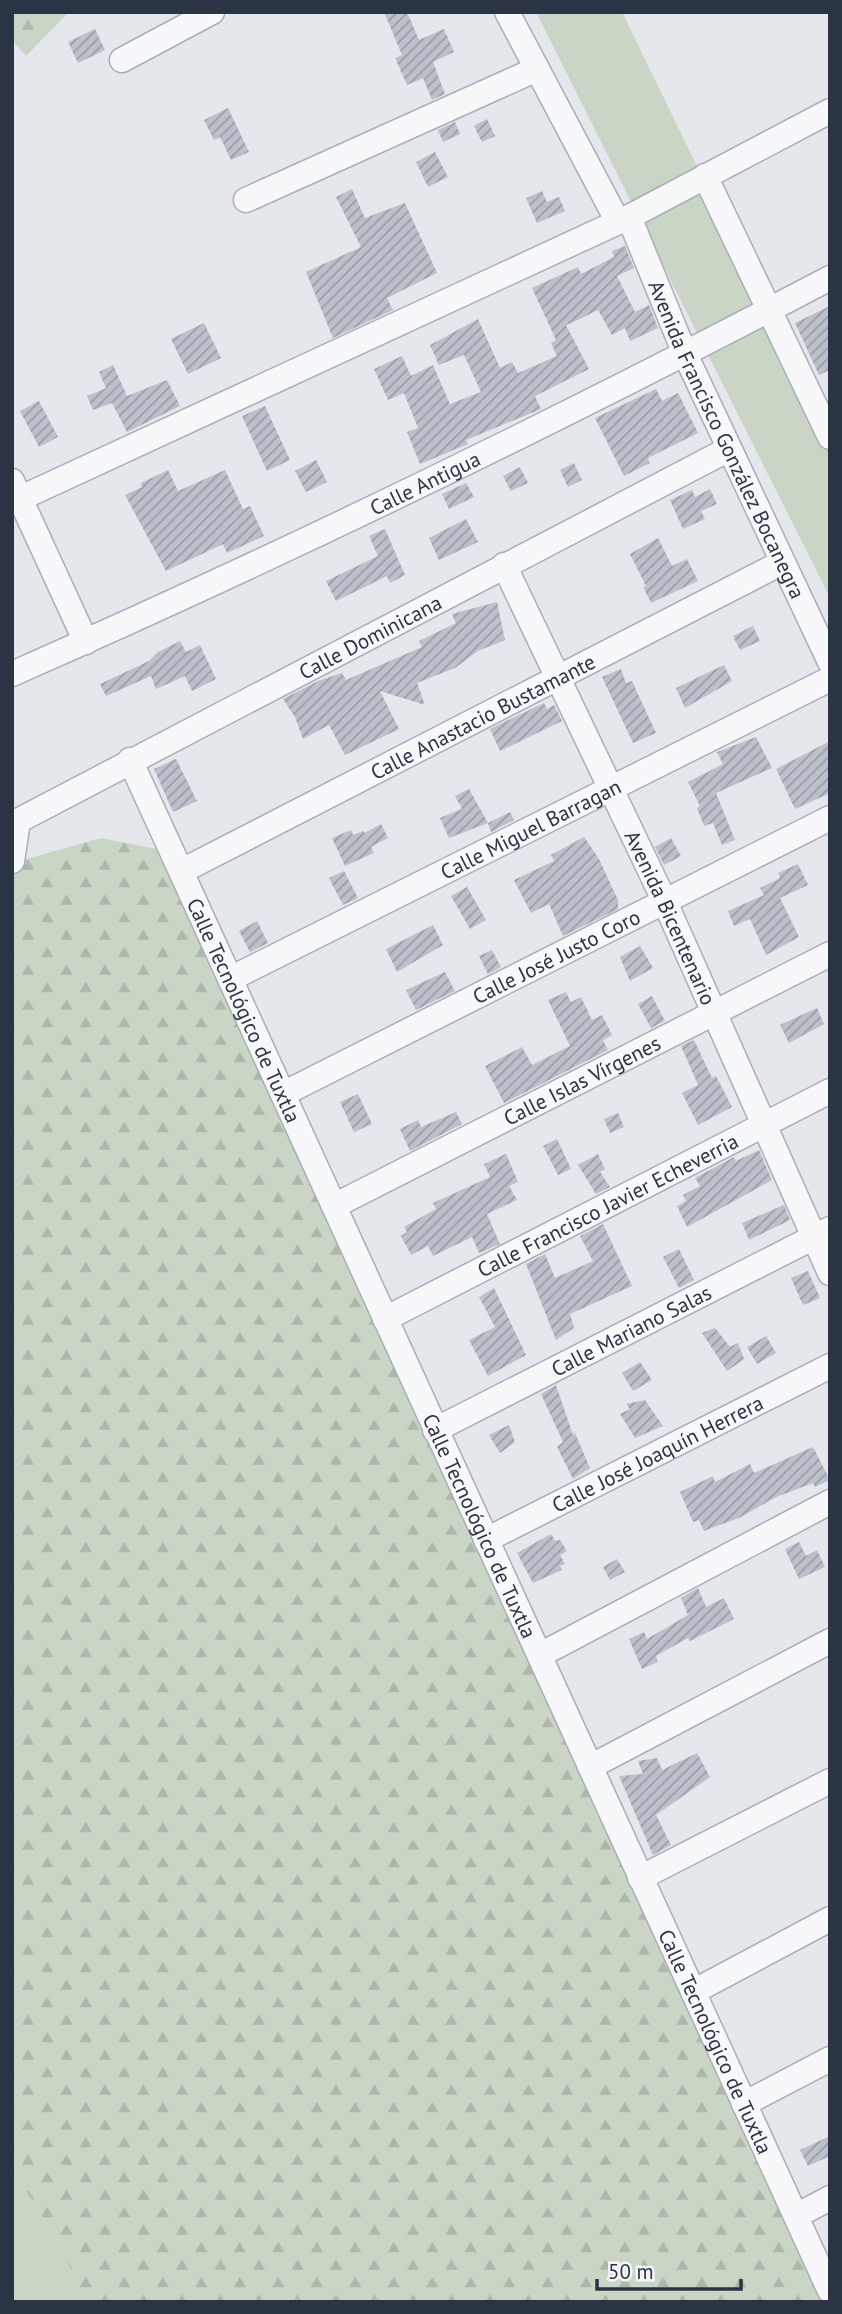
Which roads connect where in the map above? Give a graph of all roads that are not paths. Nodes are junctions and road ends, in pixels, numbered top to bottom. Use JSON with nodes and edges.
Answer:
{"nodes":[{"id":1,"x":212,"y":12,"type":"edge"},
{"id":2,"x":507,"y":12,"type":"edge"},
{"id":3,"x":122,"y":60,"type":"dead end"},
{"id":4,"x":537,"y":69,"type":"junction"},
{"id":5,"x":830,"y":111,"type":"edge"},
{"id":6,"x":705,"y":176,"type":"junction"},
{"id":7,"x":246,"y":200,"type":"dead end"},
{"id":8,"x":623,"y":220,"type":"junction"},
{"id":9,"x":830,"y":278,"type":"edge"},
{"id":10,"x":768,"y":310,"type":"junction"},
{"id":11,"x":685,"y":354,"type":"junction"},
{"id":12,"x":830,"y":438,"type":"edge"},
{"id":13,"x":729,"y":449,"type":"junction"},
{"id":14,"x":17,"y":489,"type":"edge"},
{"id":15,"x":781,"y":563,"type":"junction"},
{"id":16,"x":504,"y":565,"type":"junction"},
{"id":17,"x":86,"y":642,"type":"junction"},
{"id":18,"x":830,"y":662,"type":"edge"},
{"id":19,"x":12,"y":674,"type":"edge"},
{"id":20,"x":557,"y":675,"type":"junction"},
{"id":21,"x":830,"y":679,"type":"edge"},
{"id":22,"x":130,"y":760,"type":"junction"},
{"id":23,"x":609,"y":788,"type":"junction"},
{"id":24,"x":830,"y":818,"type":"edge"},
{"id":25,"x":15,"y":822,"type":"edge"},
{"id":26,"x":12,"y":861,"type":"edge"},
{"id":27,"x":182,"y":871,"type":"junction"},
{"id":28,"x":664,"y":900,"type":"junction"},
{"id":29,"x":830,"y":954,"type":"edge"},
{"id":30,"x":230,"y":979,"type":"junction"},
{"id":31,"x":715,"y":1014,"type":"junction"},
{"id":32,"x":830,"y":1091,"type":"edge"},
{"id":33,"x":283,"y":1094,"type":"junction"},
{"id":34,"x":764,"y":1124,"type":"junction"},
{"id":35,"x":334,"y":1206,"type":"junction"},
{"id":36,"x":821,"y":1234,"type":"edge"},
{"id":37,"x":830,"y":1273,"type":"edge"},
{"id":38,"x":385,"y":1319,"type":"junction"},
{"id":39,"x":830,"y":1366,"type":"edge"},
{"id":40,"x":435,"y":1430,"type":"junction"},
{"id":41,"x":830,"y":1502,"type":"edge"},
{"id":42,"x":486,"y":1540,"type":"junction"},
{"id":43,"x":830,"y":1641,"type":"edge"},
{"id":44,"x":540,"y":1655,"type":"junction"},
{"id":45,"x":590,"y":1767,"type":"junction"},
{"id":46,"x":830,"y":1782,"type":"edge"},
{"id":47,"x":640,"y":1878,"type":"junction"},
{"id":48,"x":830,"y":1919,"type":"edge"},
{"id":49,"x":694,"y":1992,"type":"junction"},
{"id":50,"x":830,"y":2059,"type":"edge"},
{"id":51,"x":744,"y":2104,"type":"junction"},
{"id":52,"x":830,"y":2198,"type":"edge"},
{"id":53,"x":796,"y":2216,"type":"junction"},
{"id":54,"x":830,"y":2291,"type":"edge"}],
"edges":[{"from":1,"to":3,"type":"street"},
{"from":2,"to":4,"type":"street","name":"Avenida Francisco González Bocanegra"},
{"from":4,"to":7,"type":"street"},
{"from":4,"to":8,"type":"street","name":"Avenida Francisco González Bocanegra"},
{"from":5,"to":6,"type":"street"},
{"from":6,"to":8,"type":"street"},
{"from":6,"to":10,"type":"street"},
{"from":8,"to":11,"type":"street","name":"Avenida Francisco González Bocanegra"},
{"from":8,"to":14,"type":"street"},
{"from":9,"to":10,"type":"street","name":"Calle Antigua"},
{"from":10,"to":11,"type":"street","name":"Calle Antigua"},
{"from":10,"to":12,"type":"street"},
{"from":11,"to":13,"type":"street","name":"Avenida Francisco González Bocanegra"},
{"from":11,"to":17,"type":"street","name":"Calle Antigua"},
{"from":13,"to":15,"type":"street","name":"Avenida Francisco González Bocanegra"},
{"from":13,"to":16,"type":"street","name":"Calle Dominicana"},
{"from":14,"to":17,"type":"street"},
{"from":15,"to":18,"type":"street","name":"Avenida Francisco González Bocanegra"},
{"from":15,"to":20,"type":"street","name":"Calle Anastacio Bustamante"},
{"from":16,"to":20,"type":"street","name":"Avenida Bicentenario"},
{"from":16,"to":22,"type":"street","name":"Calle Dominicana"},
{"from":17,"to":19,"type":"street","name":"Calle Antigua"},
{"from":20,"to":23,"type":"street","name":"Avenida Bicentenario"},
{"from":20,"to":27,"type":"street","name":"Calle Anastacio Bustamante"},
{"from":21,"to":23,"type":"street","name":"Calle Miguel Barragan"},
{"from":22,"to":25,"type":"street","name":"Calle Dominicana"},
{"from":22,"to":27,"type":"street","name":"Calle Tecnológico de Tuxtla"},
{"from":23,"to":28,"type":"street","name":"Avenida Bicentenario"},
{"from":23,"to":30,"type":"street","name":"Calle Miguel Barragan"},
{"from":24,"to":28,"type":"street","name":"Calle José Justo Coro"},
{"from":25,"to":26,"type":"street"},
{"from":27,"to":30,"type":"street","name":"Calle Tecnológico de Tuxtla"},
{"from":28,"to":31,"type":"street","name":"Avenida Bicentenario"},
{"from":28,"to":33,"type":"street","name":"Calle José Justo Coro"},
{"from":29,"to":31,"type":"street","name":"Calle Islas Vírgenes"},
{"from":30,"to":33,"type":"street","name":"Calle Tecnológico de Tuxtla"},
{"from":31,"to":34,"type":"street","name":"Avenida Bicentenario"},
{"from":31,"to":35,"type":"street","name":"Calle Islas Vírgenes"},
{"from":32,"to":34,"type":"street","name":"Calle Francisco Javier Echeverria"},
{"from":33,"to":35,"type":"street","name":"Calle Tecnológico de Tuxtla"},
{"from":34,"to":36,"type":"street","name":"Avenida Bicentenario"},
{"from":34,"to":38,"type":"street","name":"Calle Francisco Javier Echeverria"},
{"from":35,"to":38,"type":"street","name":"Calle Tecnológico de Tuxtla"},
{"from":36,"to":37,"type":"street","name":"Avenida Bicentenario"},
{"from":36,"to":40,"type":"street","name":"Calle Mariano Salas"},
{"from":38,"to":40,"type":"street","name":"Calle Tecnológico de Tuxtla"},
{"from":39,"to":42,"type":"street","name":"Calle José Joaquín Herrera"},
{"from":40,"to":42,"type":"street","name":"Calle Tecnológico de Tuxtla"},
{"from":41,"to":44,"type":"street"},
{"from":42,"to":44,"type":"street","name":"Calle Tecnológico de Tuxtla"},
{"from":43,"to":45,"type":"street"},
{"from":44,"to":45,"type":"street","name":"Calle Tecnológico de Tuxtla"},
{"from":45,"to":47,"type":"street","name":"Calle Tecnológico de Tuxtla"},
{"from":46,"to":47,"type":"street"},
{"from":47,"to":49,"type":"street","name":"Calle Tecnológico de Tuxtla"},
{"from":48,"to":49,"type":"street"},
{"from":49,"to":51,"type":"street","name":"Calle Tecnológico de Tuxtla"},
{"from":50,"to":51,"type":"street"},
{"from":51,"to":53,"type":"street","name":"Calle Tecnológico de Tuxtla"},
{"from":52,"to":53,"type":"street"},
{"from":53,"to":54,"type":"street","name":"Calle Tecnológico de Tuxtla"}]}
